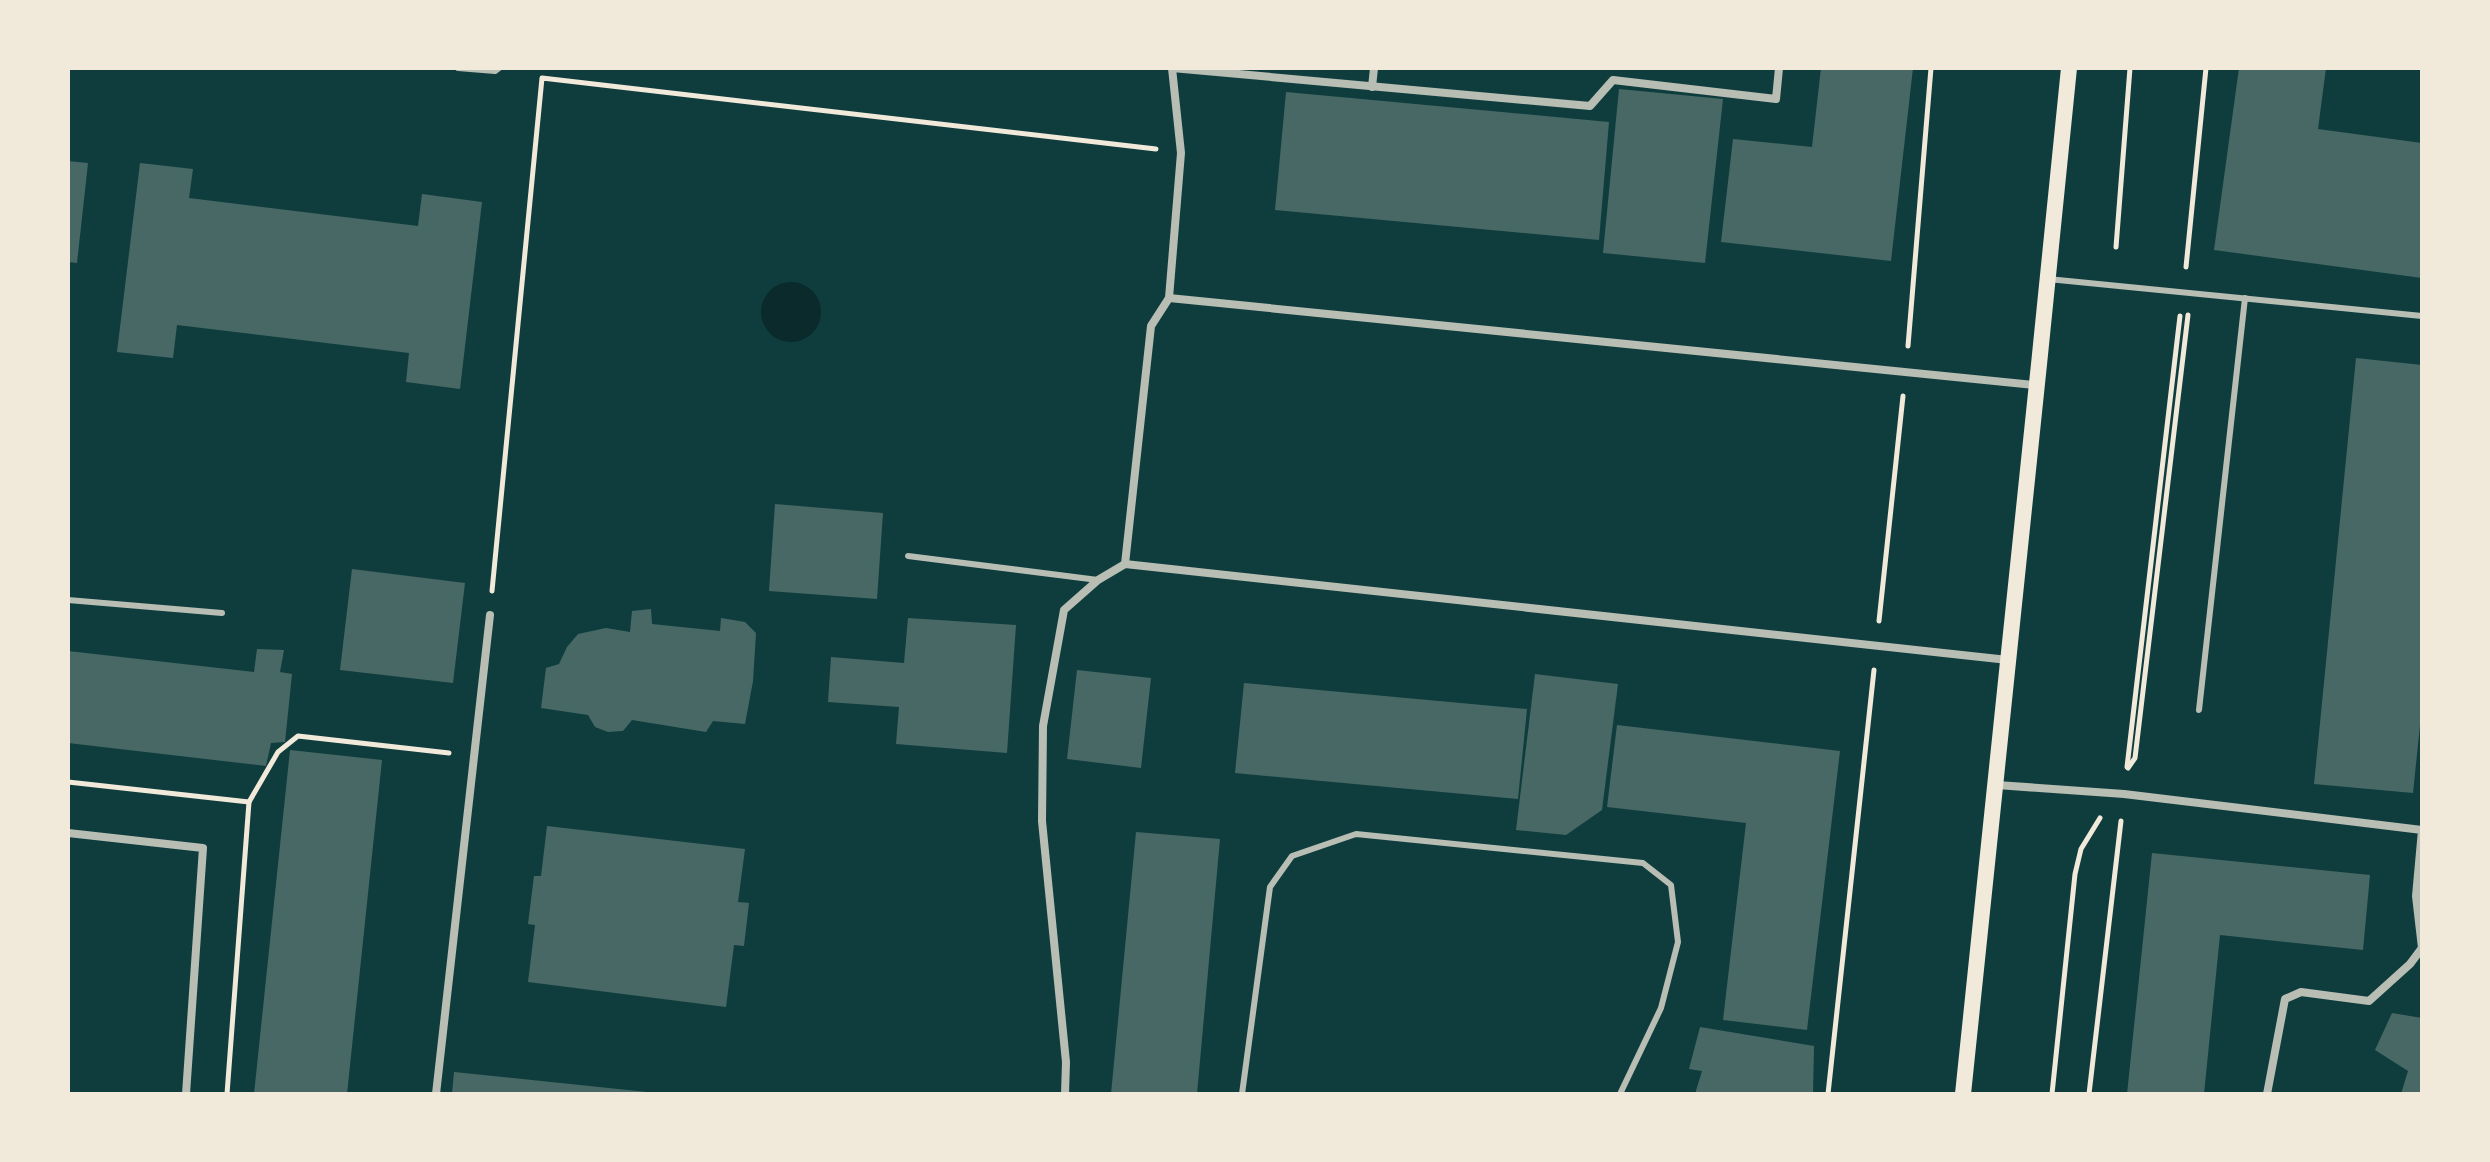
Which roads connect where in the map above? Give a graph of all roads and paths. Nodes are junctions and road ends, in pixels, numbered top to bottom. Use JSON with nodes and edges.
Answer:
{"nodes":[{"id":1,"x":458,"y":68,"type":"edge"},
{"id":2,"x":499,"y":68,"type":"edge"},
{"id":3,"x":1172,"y":68,"type":"edge"},
{"id":4,"x":1374,"y":68,"type":"edge"},
{"id":5,"x":1779,"y":68,"type":"edge"},
{"id":6,"x":1931,"y":68,"type":"edge"},
{"id":7,"x":2069,"y":68,"type":"edge"},
{"id":8,"x":2130,"y":68,"type":"edge"},
{"id":9,"x":2206,"y":68,"type":"edge"},
{"id":10,"x":1372,"y":87,"type":"junction"},
{"id":11,"x":1181,"y":153,"type":"junction"},
{"id":12,"x":2116,"y":247,"type":"dead end"},
{"id":13,"x":2048,"y":279,"type":"junction"},
{"id":14,"x":2183,"y":292,"type":"junction"},
{"id":15,"x":1169,"y":298,"type":"junction"},
{"id":16,"x":2245,"y":298,"type":"junction"},
{"id":17,"x":2188,"y":314,"type":"dead end"},
{"id":18,"x":2422,"y":316,"type":"edge"},
{"id":19,"x":1905,"y":374,"type":"junction"},
{"id":20,"x":2035,"y":385,"type":"junction"},
{"id":21,"x":908,"y":556,"type":"dead end"},
{"id":22,"x":1125,"y":564,"type":"junction"},
{"id":23,"x":1098,"y":580,"type":"junction"},
{"id":24,"x":68,"y":600,"type":"edge"},
{"id":25,"x":222,"y":613,"type":"dead end"},
{"id":26,"x":490,"y":615,"type":"joint"},
{"id":27,"x":1876,"y":645,"type":"junction"},
{"id":28,"x":2008,"y":660,"type":"junction"},
{"id":29,"x":2199,"y":710,"type":"dead end"},
{"id":30,"x":474,"y":756,"type":"junction"},
{"id":31,"x":2127,"y":769,"type":"junction"},
{"id":32,"x":68,"y":782,"type":"edge"},
{"id":33,"x":1997,"y":785,"type":"junction"},
{"id":34,"x":2114,"y":793,"type":"junction"},
{"id":35,"x":2124,"y":794,"type":"junction"},
{"id":36,"x":249,"y":802,"type":"junction"},
{"id":37,"x":2422,"y":829,"type":"edge"},
{"id":38,"x":68,"y":833,"type":"edge"},
{"id":39,"x":2422,"y":948,"type":"edge"},
{"id":40,"x":186,"y":1094,"type":"edge"},
{"id":41,"x":227,"y":1094,"type":"edge"},
{"id":42,"x":436,"y":1094,"type":"edge"},
{"id":43,"x":1065,"y":1094,"type":"edge"},
{"id":44,"x":1242,"y":1094,"type":"edge"},
{"id":45,"x":1620,"y":1094,"type":"edge"},
{"id":46,"x":1828,"y":1094,"type":"edge"},
{"id":47,"x":1963,"y":1094,"type":"edge"},
{"id":48,"x":2052,"y":1094,"type":"edge"},
{"id":49,"x":2089,"y":1094,"type":"edge"},
{"id":50,"x":2267,"y":1094,"type":"edge"}],
"edges":[{"from":1,"to":2,"type":"lane"},
{"from":3,"to":10,"type":"street"},
{"from":3,"to":11,"type":"street"},
{"from":4,"to":10,"type":"street"},
{"from":5,"to":10,"type":"street"},
{"from":6,"to":19,"type":"path"},
{"from":7,"to":13,"type":"main road"},
{"from":8,"to":12,"type":"path"},
{"from":9,"to":14,"type":"path"},
{"from":11,"to":15,"type":"street"},
{"from":11,"to":26,"type":"path"},
{"from":13,"to":14,"type":"lane"},
{"from":13,"to":20,"type":"main road"},
{"from":14,"to":16,"type":"lane"},
{"from":14,"to":31,"type":"path"},
{"from":15,"to":19,"type":"street"},
{"from":15,"to":22,"type":"street"},
{"from":16,"to":18,"type":"lane"},
{"from":16,"to":29,"type":"lane"},
{"from":17,"to":31,"type":"path"},
{"from":19,"to":20,"type":"street"},
{"from":19,"to":27,"type":"path"},
{"from":20,"to":28,"type":"main road"},
{"from":21,"to":23,"type":"lane"},
{"from":22,"to":23,"type":"street"},
{"from":22,"to":27,"type":"street"},
{"from":23,"to":43,"type":"street"},
{"from":24,"to":25,"type":"lane"},
{"from":26,"to":30,"type":"street"},
{"from":27,"to":28,"type":"street"},
{"from":27,"to":46,"type":"path"},
{"from":28,"to":33,"type":"main road"},
{"from":30,"to":36,"type":"path"},
{"from":30,"to":42,"type":"street"},
{"from":31,"to":35,"type":"path"},
{"from":32,"to":36,"type":"path"},
{"from":33,"to":34,"type":"street"},
{"from":33,"to":47,"type":"main road"},
{"from":34,"to":35,"type":"street"},
{"from":34,"to":48,"type":"path"},
{"from":35,"to":37,"type":"street"},
{"from":35,"to":49,"type":"path"},
{"from":36,"to":41,"type":"path"},
{"from":37,"to":39,"type":"street"},
{"from":38,"to":40,"type":"street"},
{"from":39,"to":50,"type":"street"},
{"from":44,"to":45,"type":"lane"}]}
